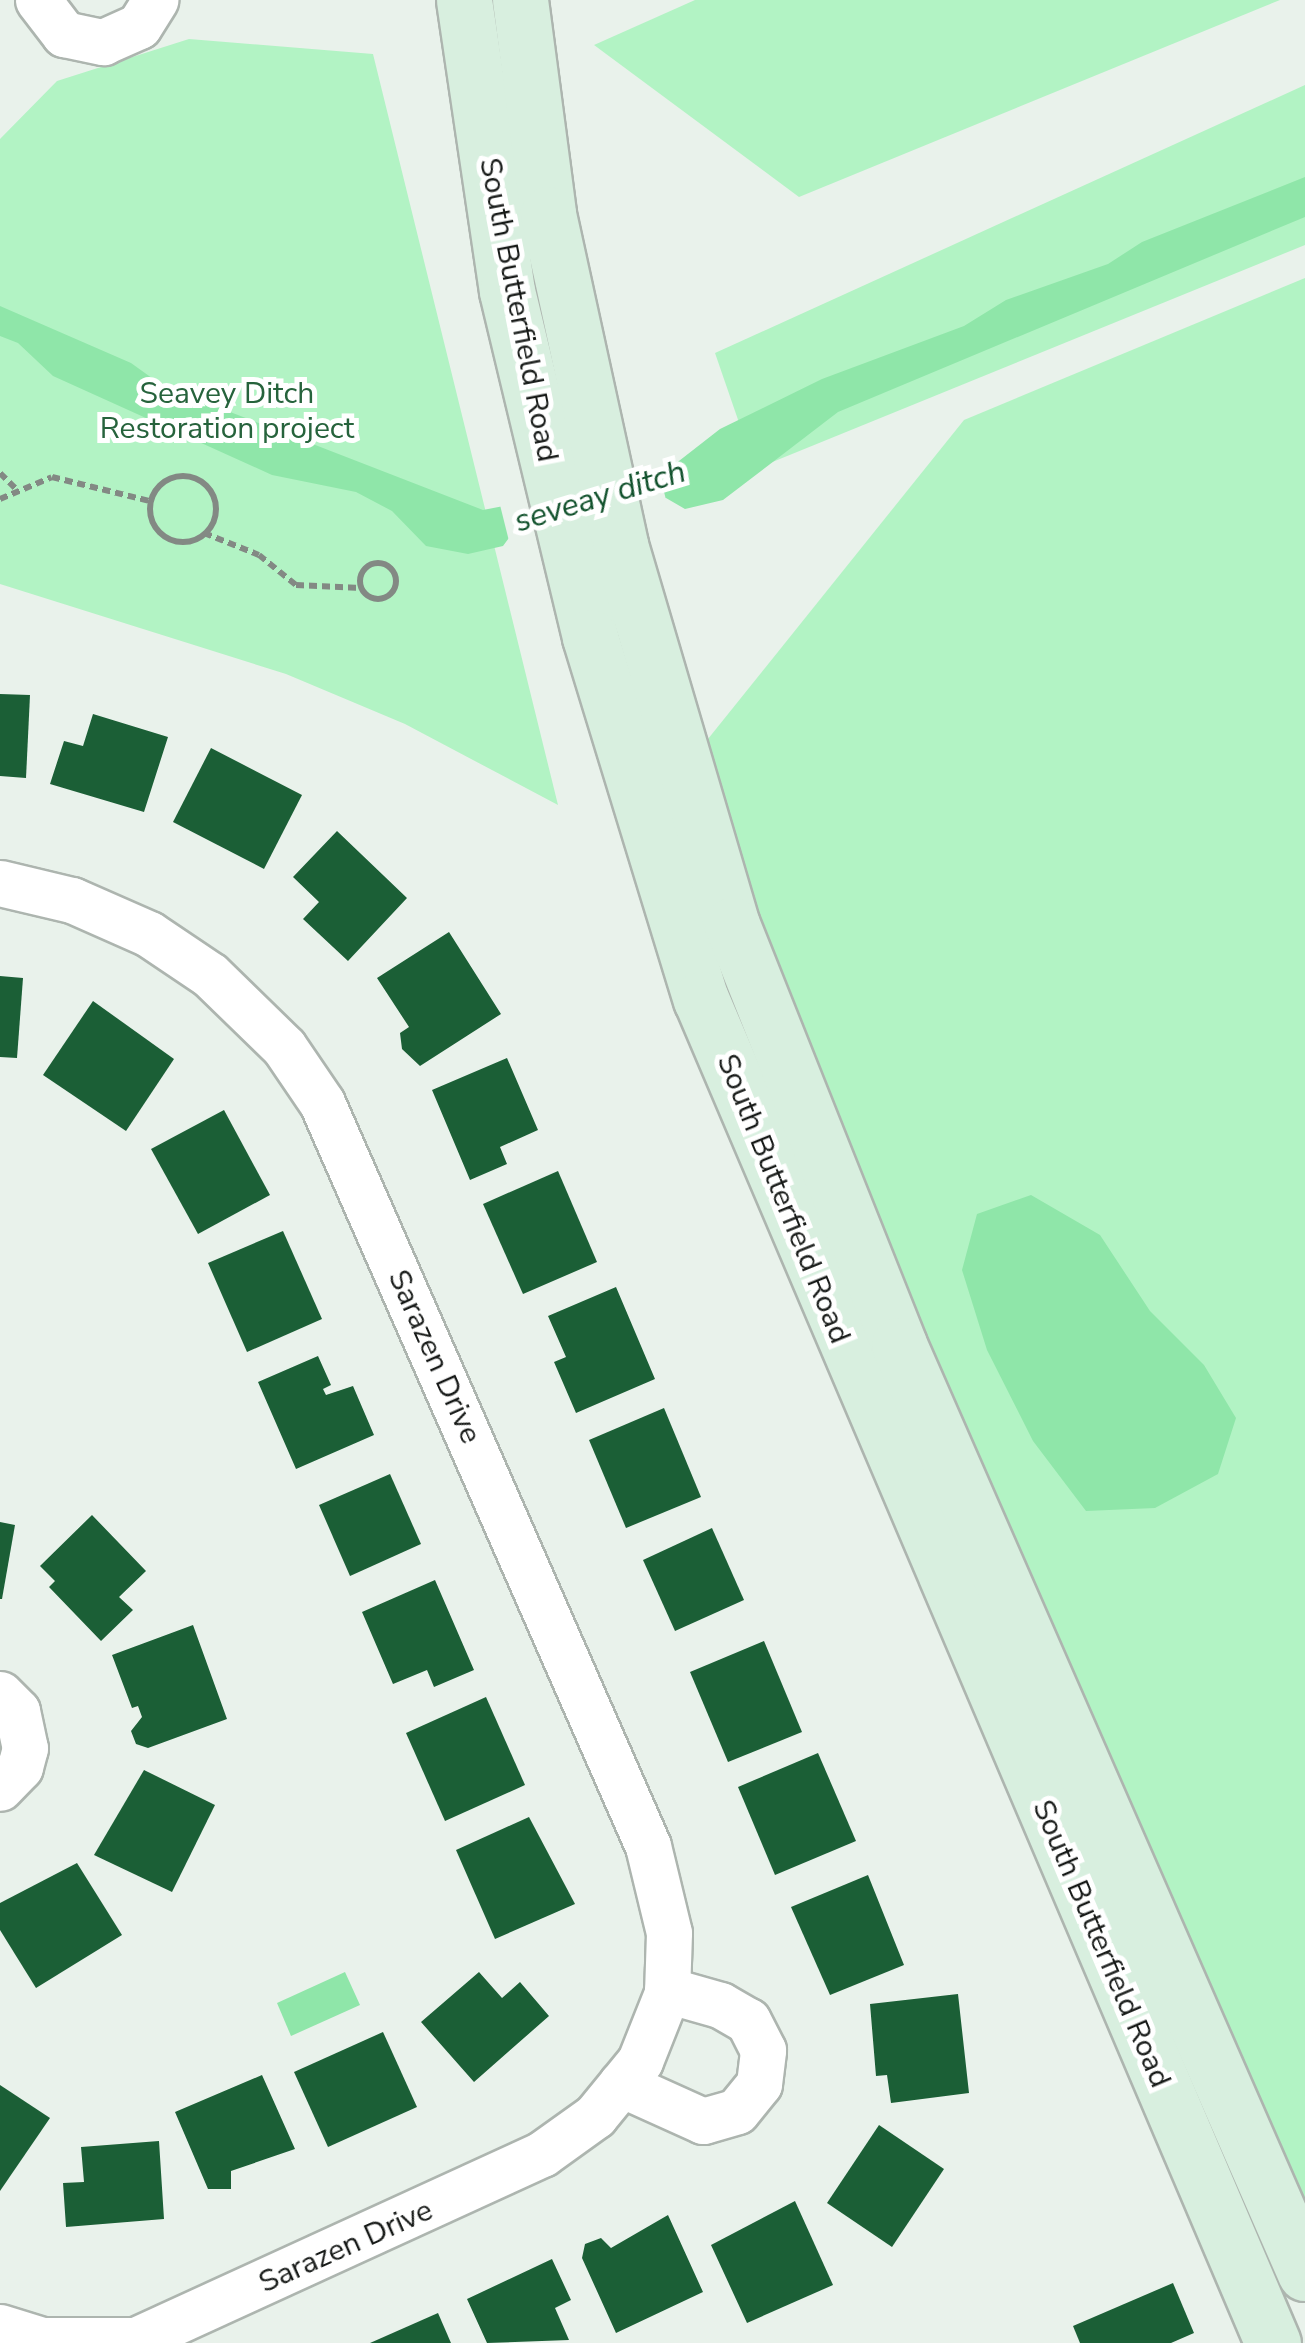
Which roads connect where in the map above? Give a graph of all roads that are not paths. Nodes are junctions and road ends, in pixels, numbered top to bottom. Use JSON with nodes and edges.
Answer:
{"nodes":[{"id":1,"x":38,"y":0,"type":"edge"},
{"id":2,"x":155,"y":0,"type":"edge"},
{"id":3,"x":464,"y":0,"type":"edge"},
{"id":4,"x":520,"y":0,"type":"edge"},
{"id":5,"x":585,"y":505,"type":"junction"},
{"id":6,"x":0,"y":882,"type":"edge"},
{"id":7,"x":0,"y":1694,"type":"edge"},
{"id":8,"x":0,"y":1788,"type":"edge"},
{"id":9,"x":667,"y":1990,"type":"junction"},
{"id":10,"x":621,"y":2084,"type":"junction"},
{"id":11,"x":1305,"y":2272,"type":"edge"},
{"id":12,"x":0,"y":2326,"type":"edge"},
{"id":13,"x":42,"y":2341,"type":"edge"},
{"id":14,"x":1273,"y":2343,"type":"edge"}],
"edges":[{"from":1,"to":2,"type":"street"},
{"from":3,"to":5,"type":"main road","name":"South Butterfield Road"},
{"from":4,"to":5,"type":"main road","name":"South Butterfield Road"},
{"from":5,"to":11,"type":"main road","name":"South Butterfield Road"},
{"from":5,"to":14,"type":"main road","name":"South Butterfield Road"},
{"from":6,"to":9,"type":"street","name":"Sarazen Drive"},
{"from":7,"to":8,"type":"street"},
{"from":9,"to":10,"type":"street","name":"Sarazen Drive"},
{"from":9,"to":10,"type":"street"},
{"from":10,"to":13,"type":"street","name":"Sarazen Drive"},
{"from":12,"to":13,"type":"street","name":"Sarazen Drive"}]}
